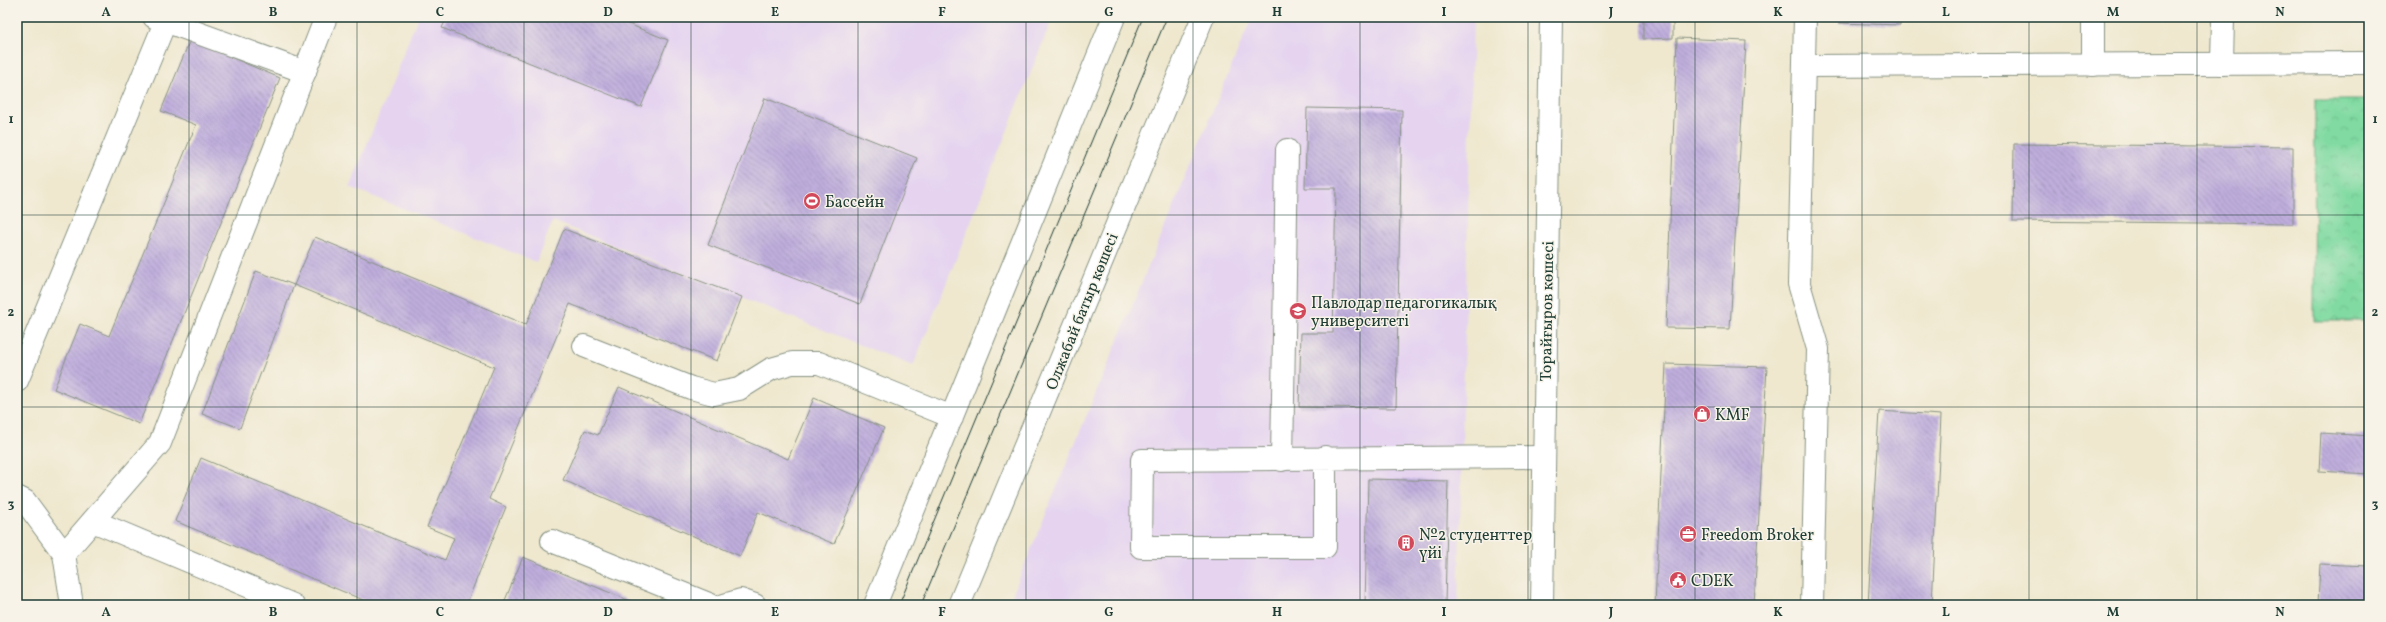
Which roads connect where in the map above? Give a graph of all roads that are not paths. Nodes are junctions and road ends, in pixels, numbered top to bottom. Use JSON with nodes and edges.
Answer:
{"nodes":[{"id":1,"x":326,"y":17,"type":"edge"},
{"id":2,"x":1114,"y":17,"type":"edge"},
{"id":3,"x":1202,"y":17,"type":"edge"},
{"id":4,"x":1551,"y":17,"type":"edge"},
{"id":5,"x":1805,"y":17,"type":"edge"},
{"id":6,"x":2093,"y":17,"type":"edge"},
{"id":7,"x":2223,"y":17,"type":"edge"},
{"id":8,"x":160,"y":18,"type":"edge"},
{"id":9,"x":2369,"y":63,"type":"edge"},
{"id":10,"x":2222,"y":64,"type":"junction"},
{"id":11,"x":2093,"y":65,"type":"junction"},
{"id":12,"x":1804,"y":66,"type":"junction"},
{"id":13,"x":305,"y":72,"type":"junction"},
{"id":14,"x":1287,"y":150,"type":"dead end"},
{"id":15,"x":584,"y":346,"type":"dead end"},
{"id":16,"x":17,"y":381,"type":"edge"},
{"id":17,"x":952,"y":417,"type":"junction"},
{"id":18,"x":1325,"y":457,"type":"junction"},
{"id":19,"x":1544,"y":457,"type":"junction"},
{"id":20,"x":1282,"y":460,"type":"junction"},
{"id":21,"x":17,"y":497,"type":"edge"},
{"id":22,"x":93,"y":521,"type":"junction"},
{"id":23,"x":552,"y":541,"type":"dead end"},
{"id":24,"x":64,"y":554,"type":"junction"},
{"id":25,"x":72,"y":605,"type":"edge"},
{"id":26,"x":293,"y":605,"type":"edge"},
{"id":27,"x":711,"y":605,"type":"edge"},
{"id":28,"x":875,"y":605,"type":"edge"},
{"id":29,"x":960,"y":605,"type":"edge"},
{"id":30,"x":1542,"y":605,"type":"edge"},
{"id":31,"x":1812,"y":605,"type":"edge"}],
"edges":[{"from":1,"to":13,"type":"main road"},
{"from":2,"to":17,"type":"main road"},
{"from":3,"to":29,"type":"main road","name":"Олжабай батыр көшесі"},
{"from":4,"to":19,"type":"main road","name":"Торайғыров көшесі"},
{"from":5,"to":12,"type":"main road"},
{"from":6,"to":11,"type":"main road"},
{"from":7,"to":10,"type":"main road"},
{"from":8,"to":13,"type":"main road"},
{"from":8,"to":16,"type":"main road"},
{"from":9,"to":10,"type":"main road"},
{"from":10,"to":11,"type":"main road"},
{"from":11,"to":12,"type":"main road"},
{"from":12,"to":31,"type":"main road"},
{"from":13,"to":22,"type":"main road"},
{"from":14,"to":20,"type":"main road"},
{"from":15,"to":17,"type":"main road"},
{"from":17,"to":28,"type":"main road"},
{"from":18,"to":19,"type":"main road"},
{"from":18,"to":20,"type":"main road"},
{"from":18,"to":20,"type":"main road"},
{"from":19,"to":30,"type":"main road","name":"Торайғыров көшесі"},
{"from":21,"to":24,"type":"main road"},
{"from":22,"to":24,"type":"main road"},
{"from":22,"to":26,"type":"main road"},
{"from":23,"to":27,"type":"main road"},
{"from":24,"to":25,"type":"main road"}]}
